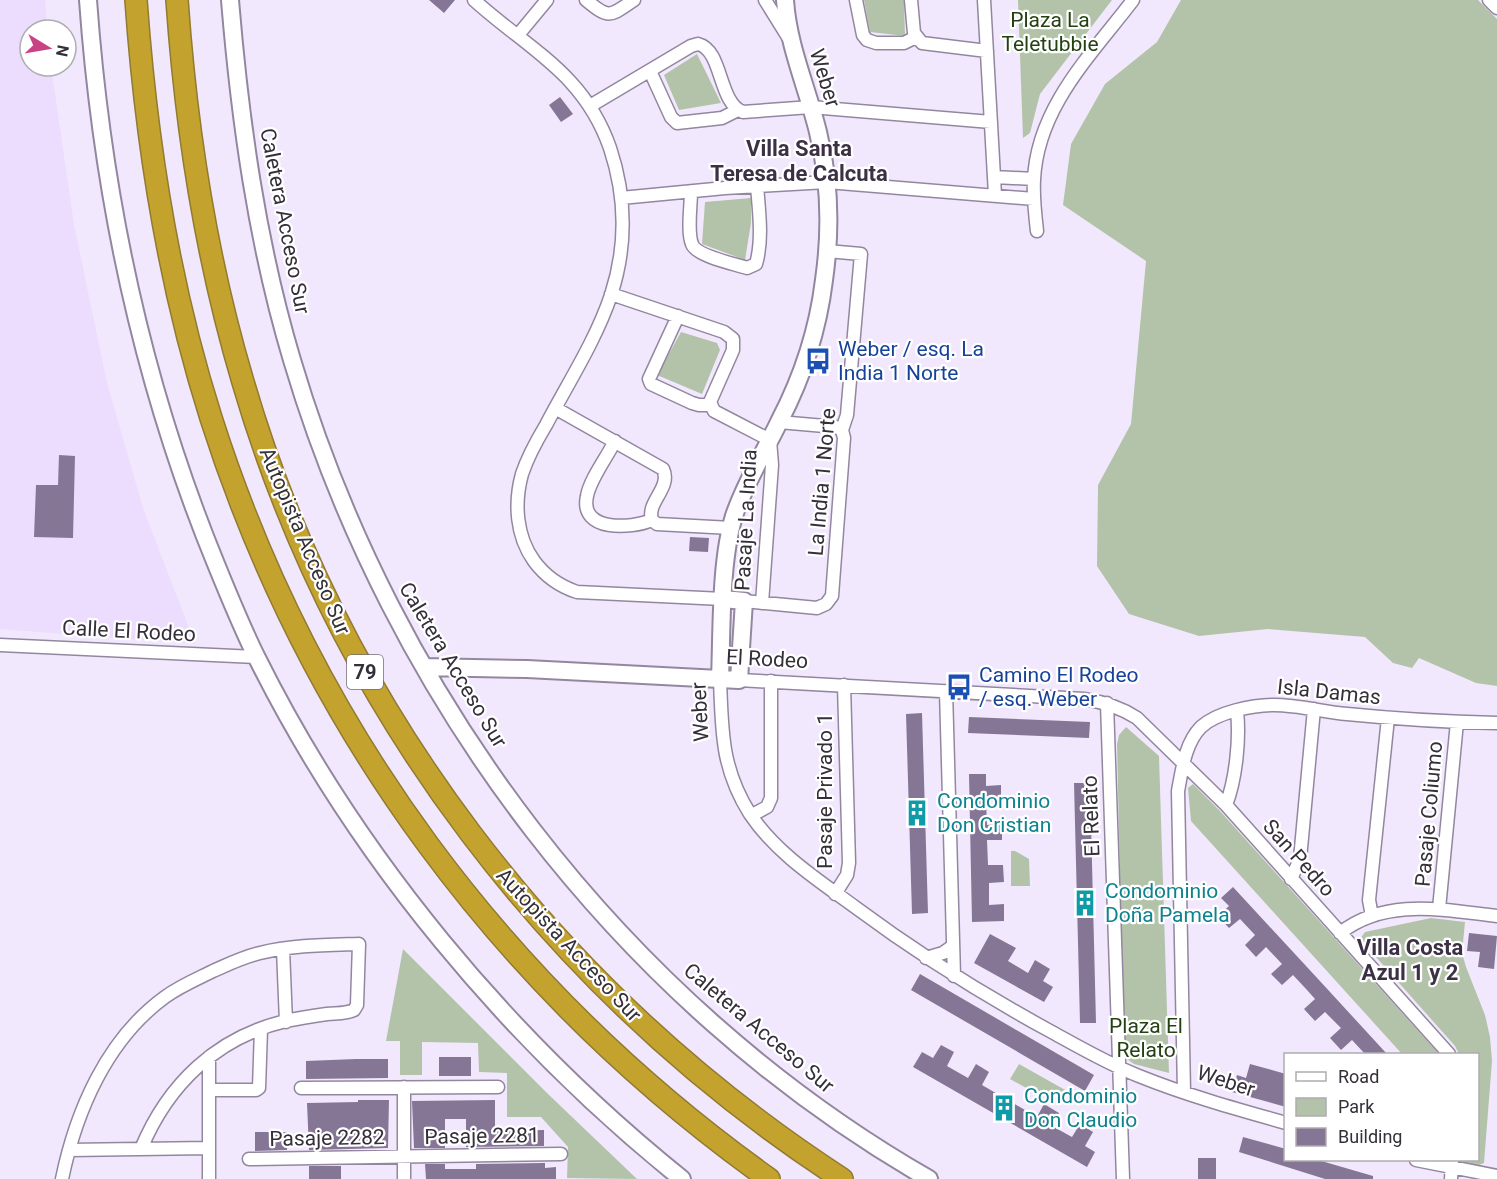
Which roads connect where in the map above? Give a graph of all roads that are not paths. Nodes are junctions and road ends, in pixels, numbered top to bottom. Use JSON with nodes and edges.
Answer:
{"nodes":[{"id":1,"x":88,"y":0,"type":"edge"},
{"id":2,"x":136,"y":0,"type":"edge"},
{"id":3,"x":177,"y":0,"type":"edge"},
{"id":4,"x":230,"y":0,"type":"edge"},
{"id":5,"x":474,"y":0,"type":"edge"},
{"id":6,"x":547,"y":0,"type":"edge"},
{"id":7,"x":586,"y":0,"type":"edge"},
{"id":8,"x":634,"y":0,"type":"edge"},
{"id":9,"x":765,"y":0,"type":"edge"},
{"id":10,"x":785,"y":0,"type":"edge"},
{"id":11,"x":856,"y":0,"type":"edge"},
{"id":12,"x":911,"y":0,"type":"edge"},
{"id":13,"x":984,"y":0,"type":"edge"},
{"id":14,"x":1133,"y":0,"type":"edge"},
{"id":15,"x":1489,"y":0,"type":"edge"},
{"id":16,"x":1497,"y":8,"type":"edge"},
{"id":17,"x":518,"y":35,"type":"junction"},
{"id":18,"x":916,"y":38,"type":"junction"},
{"id":19,"x":791,"y":42,"type":"junction"},
{"id":20,"x":987,"y":51,"type":"junction"},
{"id":21,"x":650,"y":71,"type":"junction"},
{"id":22,"x":590,"y":106,"type":"junction"},
{"id":23,"x":811,"y":107,"type":"junction"},
{"id":24,"x":738,"y":110,"type":"junction"},
{"id":25,"x":991,"y":122,"type":"junction"},
{"id":26,"x":994,"y":177,"type":"junction"},
{"id":27,"x":1034,"y":179,"type":"junction"},
{"id":28,"x":827,"y":182,"type":"junction"},
{"id":29,"x":757,"y":186,"type":"junction"},
{"id":30,"x":691,"y":192,"type":"junction"},
{"id":31,"x":994,"y":195,"type":"junction"},
{"id":32,"x":621,"y":198,"type":"junction"},
{"id":33,"x":1034,"y":199,"type":"junction"},
{"id":34,"x":1036,"y":231,"type":"dead end"},
{"id":35,"x":828,"y":251,"type":"junction"},
{"id":36,"x":611,"y":294,"type":"junction"},
{"id":37,"x":678,"y":316,"type":"junction"},
{"id":38,"x":711,"y":405,"type":"junction"},
{"id":39,"x":555,"y":408,"type":"junction"},
{"id":40,"x":779,"y":422,"type":"junction"},
{"id":41,"x":842,"y":430,"type":"junction"},
{"id":42,"x":770,"y":440,"type":"junction"},
{"id":43,"x":615,"y":441,"type":"junction"},
{"id":44,"x":652,"y":520,"type":"junction"},
{"id":45,"x":731,"y":528,"type":"junction"},
{"id":46,"x":723,"y":599,"type":"junction"},
{"id":47,"x":744,"y":601,"type":"junction"},
{"id":48,"x":762,"y":603,"type":"junction"},
{"id":49,"x":0,"y":645,"type":"edge"},
{"id":50,"x":257,"y":657,"type":"junction"},
{"id":51,"x":424,"y":667,"type":"junction"},
{"id":52,"x":720,"y":679,"type":"junction"},
{"id":53,"x":739,"y":680,"type":"junction"},
{"id":54,"x":771,"y":681,"type":"junction"},
{"id":55,"x":844,"y":685,"type":"junction"},
{"id":56,"x":946,"y":691,"type":"junction"},
{"id":57,"x":1107,"y":703,"type":"junction"},
{"id":58,"x":1314,"y":709,"type":"junction"},
{"id":59,"x":1237,"y":711,"type":"junction"},
{"id":60,"x":1388,"y":718,"type":"junction"},
{"id":61,"x":1457,"y":722,"type":"junction"},
{"id":62,"x":1497,"y":723,"type":"edge"},
{"id":63,"x":1183,"y":762,"type":"junction"},
{"id":64,"x":1226,"y":805,"type":"junction"},
{"id":65,"x":752,"y":815,"type":"junction"},
{"id":66,"x":1292,"y":879,"type":"junction"},
{"id":67,"x":835,"y":894,"type":"junction"},
{"id":68,"x":1439,"y":909,"type":"junction"},
{"id":69,"x":1372,"y":916,"type":"junction"},
{"id":70,"x":1497,"y":916,"type":"edge"},
{"id":71,"x":1341,"y":933,"type":"junction"},
{"id":72,"x":953,"y":946,"type":"junction"},
{"id":73,"x":283,"y":949,"type":"junction"},
{"id":74,"x":926,"y":958,"type":"junction"},
{"id":75,"x":954,"y":976,"type":"junction"},
{"id":76,"x":286,"y":1022,"type":"junction"},
{"id":77,"x":261,"y":1029,"type":"junction"},
{"id":78,"x":1448,"y":1053,"type":"edge"},
{"id":79,"x":209,"y":1057,"type":"junction"},
{"id":80,"x":1119,"y":1068,"type":"junction"},
{"id":81,"x":404,"y":1087,"type":"junction"},
{"id":82,"x":498,"y":1087,"type":"dead end"},
{"id":83,"x":301,"y":1088,"type":"dead end"},
{"id":84,"x":209,"y":1090,"type":"junction"},
{"id":85,"x":1184,"y":1092,"type":"junction"},
{"id":86,"x":1284,"y":1122,"type":"edge"},
{"id":87,"x":209,"y":1148,"type":"junction"},
{"id":88,"x":141,"y":1149,"type":"junction"},
{"id":89,"x":69,"y":1150,"type":"junction"},
{"id":90,"x":561,"y":1154,"type":"dead end"},
{"id":91,"x":404,"y":1157,"type":"junction"},
{"id":92,"x":249,"y":1159,"type":"dead end"},
{"id":93,"x":1420,"y":1161,"type":"edge"},
{"id":94,"x":1452,"y":1169,"type":"edge"},
{"id":95,"x":1497,"y":1176,"type":"edge"},
{"id":96,"x":62,"y":1179,"type":"edge"},
{"id":97,"x":209,"y":1179,"type":"edge"},
{"id":98,"x":404,"y":1179,"type":"edge"},
{"id":99,"x":682,"y":1179,"type":"edge"},
{"id":100,"x":769,"y":1179,"type":"edge"},
{"id":101,"x":842,"y":1179,"type":"edge"},
{"id":102,"x":929,"y":1179,"type":"edge"},
{"id":103,"x":1123,"y":1179,"type":"edge"}],
"edges":[{"from":1,"to":50,"type":"main road"},
{"from":2,"to":100,"type":"highway","name":"Autopista Acceso Sur","number":"79"},
{"from":3,"to":101,"type":"highway","name":"Autopista Acceso Sur","number":"79"},
{"from":4,"to":51,"type":"main road","name":"Caletera Acceso Sur"},
{"from":5,"to":17,"type":"street"},
{"from":6,"to":17,"type":"street"},
{"from":7,"to":8,"type":"street"},
{"from":9,"to":19,"type":"street"},
{"from":10,"to":19,"type":"main road","name":"Weber"},
{"from":11,"to":18,"type":"street"},
{"from":12,"to":18,"type":"street"},
{"from":13,"to":20,"type":"street"},
{"from":14,"to":27,"type":"street"},
{"from":15,"to":16,"type":"street"},
{"from":17,"to":22,"type":"street"},
{"from":18,"to":20,"type":"street"},
{"from":19,"to":23,"type":"main road","name":"Weber"},
{"from":20,"to":25,"type":"street"},
{"from":21,"to":22,"type":"street"},
{"from":21,"to":24,"type":"street"},
{"from":21,"to":24,"type":"street"},
{"from":22,"to":32,"type":"street"},
{"from":23,"to":24,"type":"street"},
{"from":23,"to":25,"type":"street"},
{"from":23,"to":28,"type":"main road","name":"Weber"},
{"from":25,"to":26,"type":"street"},
{"from":26,"to":27,"type":"street"},
{"from":26,"to":31,"type":"street"},
{"from":27,"to":33,"type":"street"},
{"from":28,"to":29,"type":"street"},
{"from":28,"to":31,"type":"street"},
{"from":28,"to":35,"type":"main road","name":"Weber"},
{"from":29,"to":30,"type":"street"},
{"from":29,"to":30,"type":"street"},
{"from":30,"to":32,"type":"street"},
{"from":31,"to":33,"type":"street"},
{"from":32,"to":36,"type":"street"},
{"from":33,"to":34,"type":"street"},
{"from":35,"to":40,"type":"main road","name":"Weber"},
{"from":35,"to":41,"type":"street","name":"La India 1 Norte"},
{"from":36,"to":37,"type":"street"},
{"from":36,"to":39,"type":"street"},
{"from":37,"to":38,"type":"street"},
{"from":37,"to":38,"type":"street"},
{"from":38,"to":42,"type":"street"},
{"from":39,"to":43,"type":"street"},
{"from":39,"to":46,"type":"street"},
{"from":40,"to":41,"type":"street"},
{"from":40,"to":42,"type":"main road","name":"Weber"},
{"from":41,"to":48,"type":"street","name":"La India 1 Norte"},
{"from":42,"to":45,"type":"main road","name":"Weber"},
{"from":42,"to":48,"type":"street","name":"Pasaje La India"},
{"from":43,"to":44,"type":"street"},
{"from":43,"to":44,"type":"street"},
{"from":44,"to":45,"type":"street"},
{"from":45,"to":46,"type":"main road","name":"Weber"},
{"from":46,"to":47,"type":"main road"},
{"from":46,"to":52,"type":"main road","name":"Weber"},
{"from":47,"to":48,"type":"street"},
{"from":47,"to":53,"type":"main road","name":"Weber"},
{"from":49,"to":50,"type":"street","name":"Calle El Rodeo"},
{"from":50,"to":99,"type":"main road"},
{"from":51,"to":52,"type":"main road","name":"El Rodeo"},
{"from":51,"to":102,"type":"main road","name":"Caletera Acceso Sur"},
{"from":52,"to":53,"type":"main road","name":"El Rodeo"},
{"from":52,"to":65,"type":"street","name":"Weber"},
{"from":53,"to":54,"type":"street","name":"El Rodeo"},
{"from":54,"to":55,"type":"street","name":"El Rodeo"},
{"from":54,"to":65,"type":"street"},
{"from":55,"to":56,"type":"street","name":"El Rodeo"},
{"from":55,"to":67,"type":"street","name":"Pasaje Privado 1"},
{"from":56,"to":57,"type":"street","name":"El Rodeo"},
{"from":56,"to":72,"type":"street"},
{"from":57,"to":63,"type":"street","name":"San Pedro"},
{"from":57,"to":80,"type":"street","name":"El Relato"},
{"from":58,"to":59,"type":"street","name":"Isla Damas"},
{"from":58,"to":60,"type":"street","name":"Isla Damas"},
{"from":58,"to":66,"type":"street"},
{"from":59,"to":63,"type":"street","name":"Isla Damas"},
{"from":59,"to":64,"type":"street"},
{"from":60,"to":61,"type":"street","name":"Isla Damas"},
{"from":60,"to":69,"type":"street"},
{"from":61,"to":62,"type":"street","name":"Isla Damas"},
{"from":61,"to":68,"type":"street","name":"Pasaje Coliumo"},
{"from":63,"to":64,"type":"street","name":"San Pedro"},
{"from":63,"to":85,"type":"street","name":"Isla Damas"},
{"from":64,"to":66,"type":"street","name":"San Pedro"},
{"from":65,"to":67,"type":"street","name":"Weber"},
{"from":66,"to":71,"type":"street","name":"San Pedro"},
{"from":67,"to":74,"type":"street","name":"Weber"},
{"from":68,"to":69,"type":"street"},
{"from":68,"to":70,"type":"street"},
{"from":69,"to":71,"type":"street"},
{"from":71,"to":78,"type":"street","name":"San Pedro"},
{"from":72,"to":74,"type":"street"},
{"from":72,"to":75,"type":"street"},
{"from":73,"to":76,"type":"street"},
{"from":73,"to":76,"type":"street"},
{"from":73,"to":89,"type":"street"},
{"from":74,"to":75,"type":"street","name":"Weber"},
{"from":75,"to":80,"type":"street","name":"Weber"},
{"from":76,"to":77,"type":"street"},
{"from":77,"to":79,"type":"street"},
{"from":77,"to":84,"type":"street"},
{"from":79,"to":84,"type":"street"},
{"from":79,"to":88,"type":"street"},
{"from":80,"to":85,"type":"street","name":"Weber"},
{"from":80,"to":103,"type":"street","name":"El Relato"},
{"from":81,"to":82,"type":"street"},
{"from":81,"to":83,"type":"street"},
{"from":81,"to":91,"type":"street"},
{"from":84,"to":87,"type":"street"},
{"from":85,"to":86,"type":"street","name":"Weber"},
{"from":87,"to":88,"type":"street"},
{"from":87,"to":97,"type":"street"},
{"from":88,"to":89,"type":"street"},
{"from":89,"to":96,"type":"street"},
{"from":90,"to":91,"type":"street","name":"Pasaje 2281"},
{"from":91,"to":92,"type":"street","name":"Pasaje 2282"},
{"from":91,"to":98,"type":"street"},
{"from":93,"to":94,"type":"street"},
{"from":94,"to":95,"type":"street"}]}
